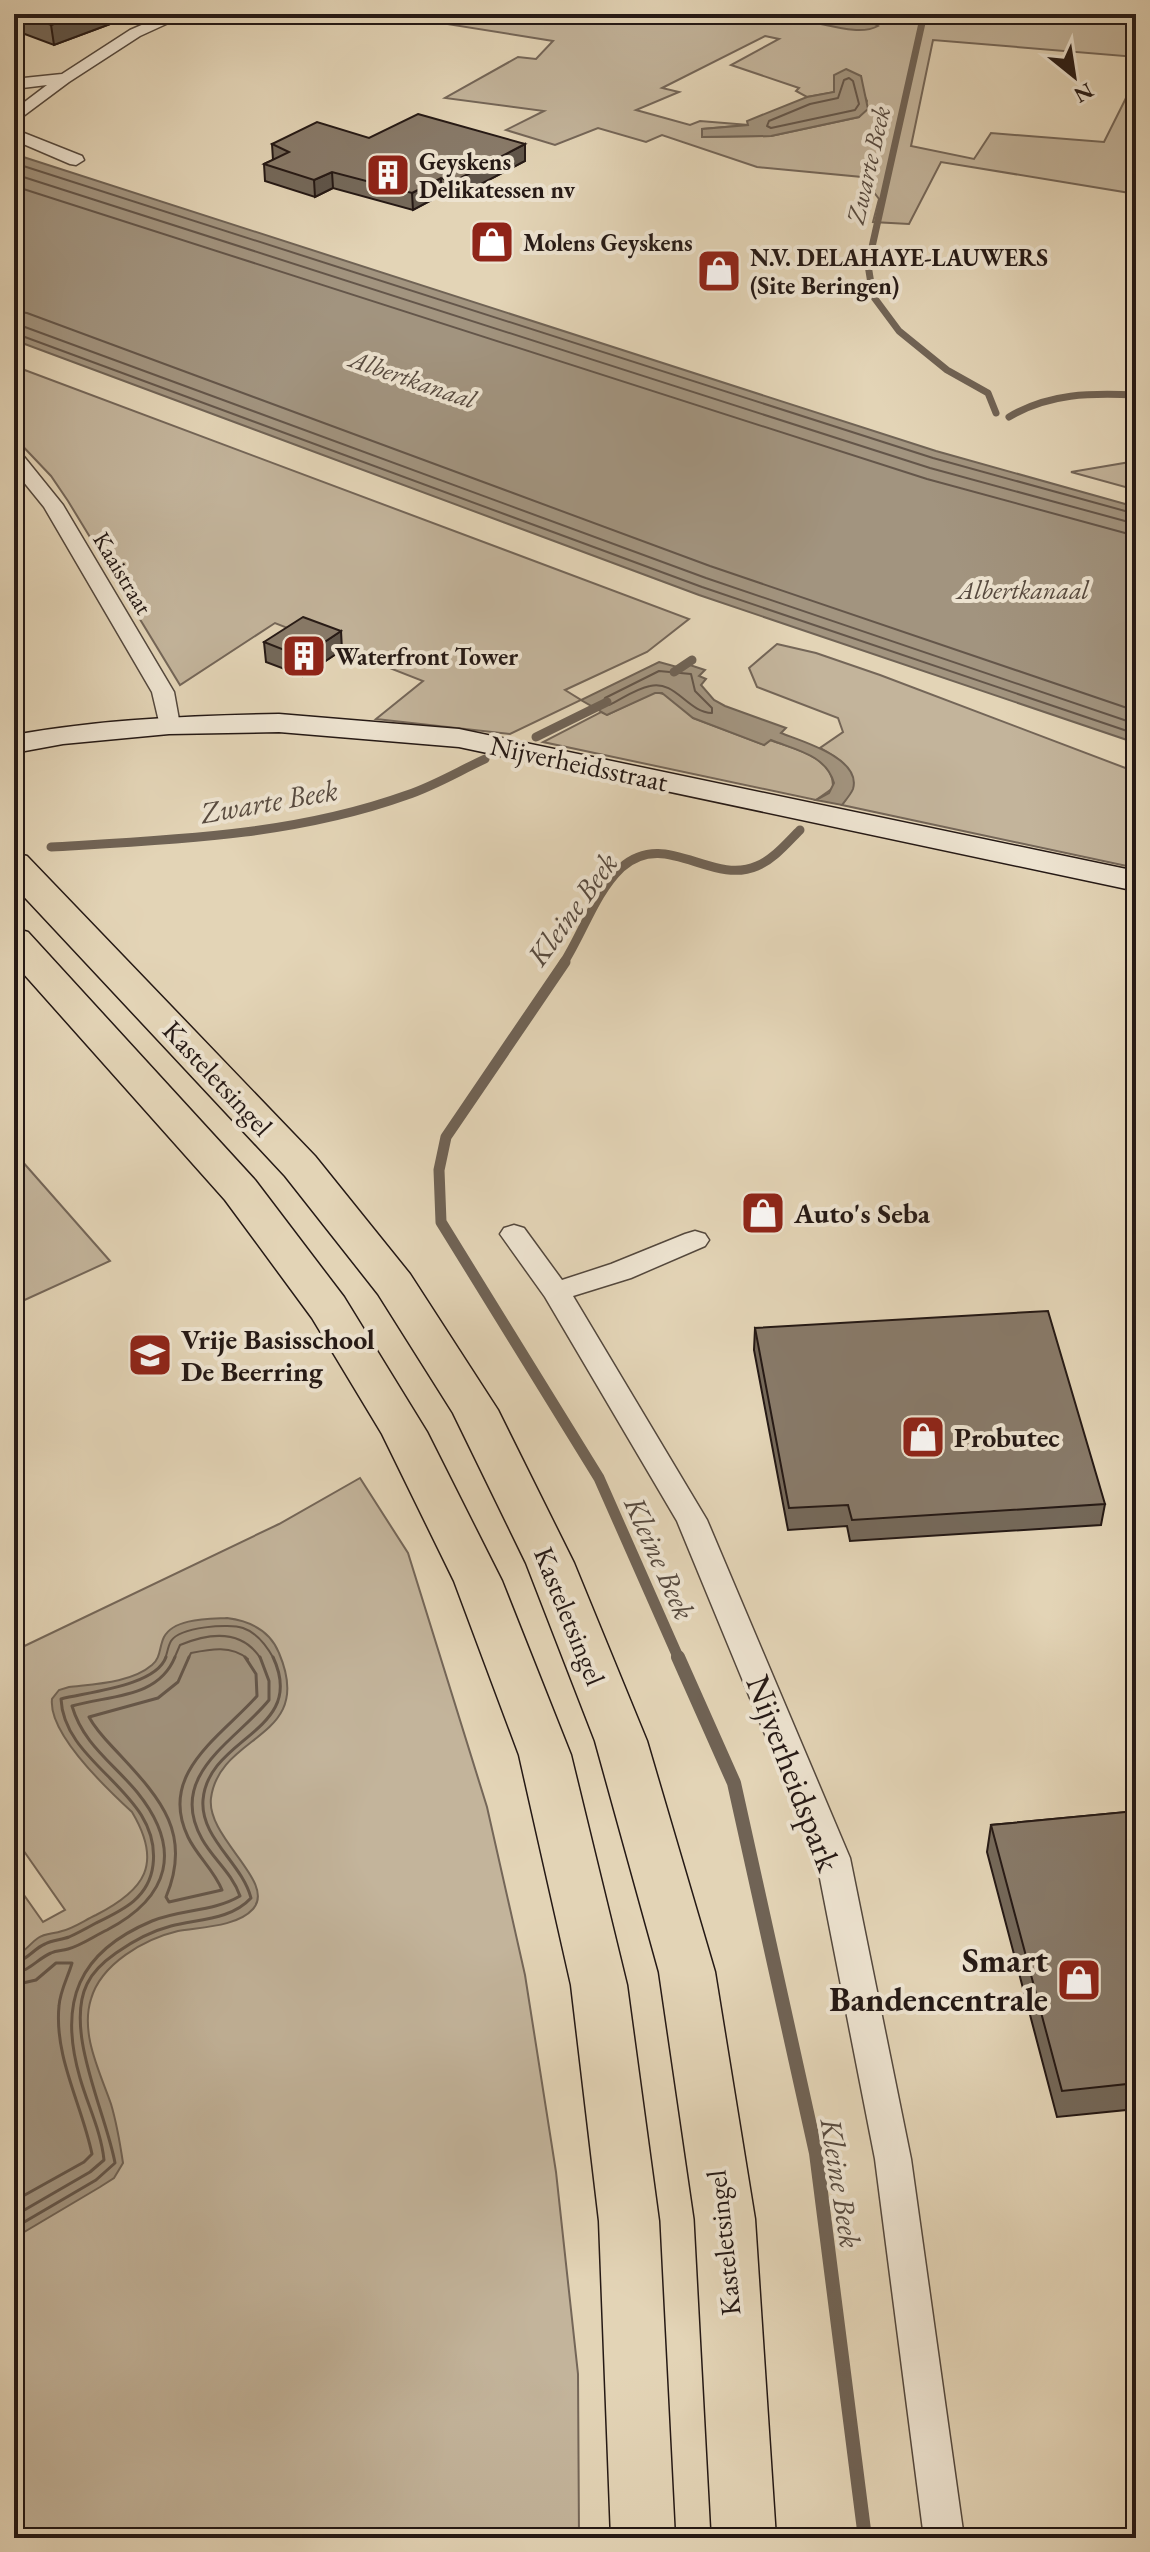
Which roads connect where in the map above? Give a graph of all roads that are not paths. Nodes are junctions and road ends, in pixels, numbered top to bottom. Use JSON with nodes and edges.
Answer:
{"nodes":[{"id":1,"x":180,"y":14,"type":"edge"},
{"id":2,"x":66,"y":78,"type":"junction"},
{"id":3,"x":14,"y":84,"type":"edge"},
{"id":4,"x":14,"y":118,"type":"edge"},
{"id":5,"x":14,"y":134,"type":"edge"},
{"id":6,"x":76,"y":160,"type":"dead end"},
{"id":7,"x":14,"y":457,"type":"edge"},
{"id":8,"x":169,"y":725,"type":"junction"},
{"id":9,"x":14,"y":744,"type":"edge"},
{"id":10,"x":14,"y":864,"type":"edge"},
{"id":11,"x":1136,"y":881,"type":"edge"},
{"id":12,"x":14,"y":940,"type":"edge"},
{"id":13,"x":514,"y":1234,"type":"dead end"},
{"id":14,"x":695,"y":1240,"type":"dead end"},
{"id":15,"x":556,"y":1292,"type":"junction"},
{"id":16,"x":643,"y":2538,"type":"edge"},
{"id":17,"x":744,"y":2538,"type":"edge"},
{"id":18,"x":944,"y":2538,"type":"edge"}],
"edges":[{"from":1,"to":2,"type":"street"},
{"from":2,"to":3,"type":"street"},
{"from":2,"to":4,"type":"street"},
{"from":5,"to":6,"type":"street"},
{"from":7,"to":8,"type":"street","name":"Kaaistraat"},
{"from":8,"to":9,"type":"street","name":"Nijverheidsstraat"},
{"from":8,"to":11,"type":"street","name":"Nijverheidsstraat"},
{"from":10,"to":17,"type":"main road","name":"Kasteletsingel"},
{"from":12,"to":16,"type":"main road","name":"Kasteletsingel"},
{"from":13,"to":15,"type":"street","name":"Nijverheidspark"},
{"from":14,"to":15,"type":"street"},
{"from":15,"to":18,"type":"street","name":"Nijverheidspark"}]}
